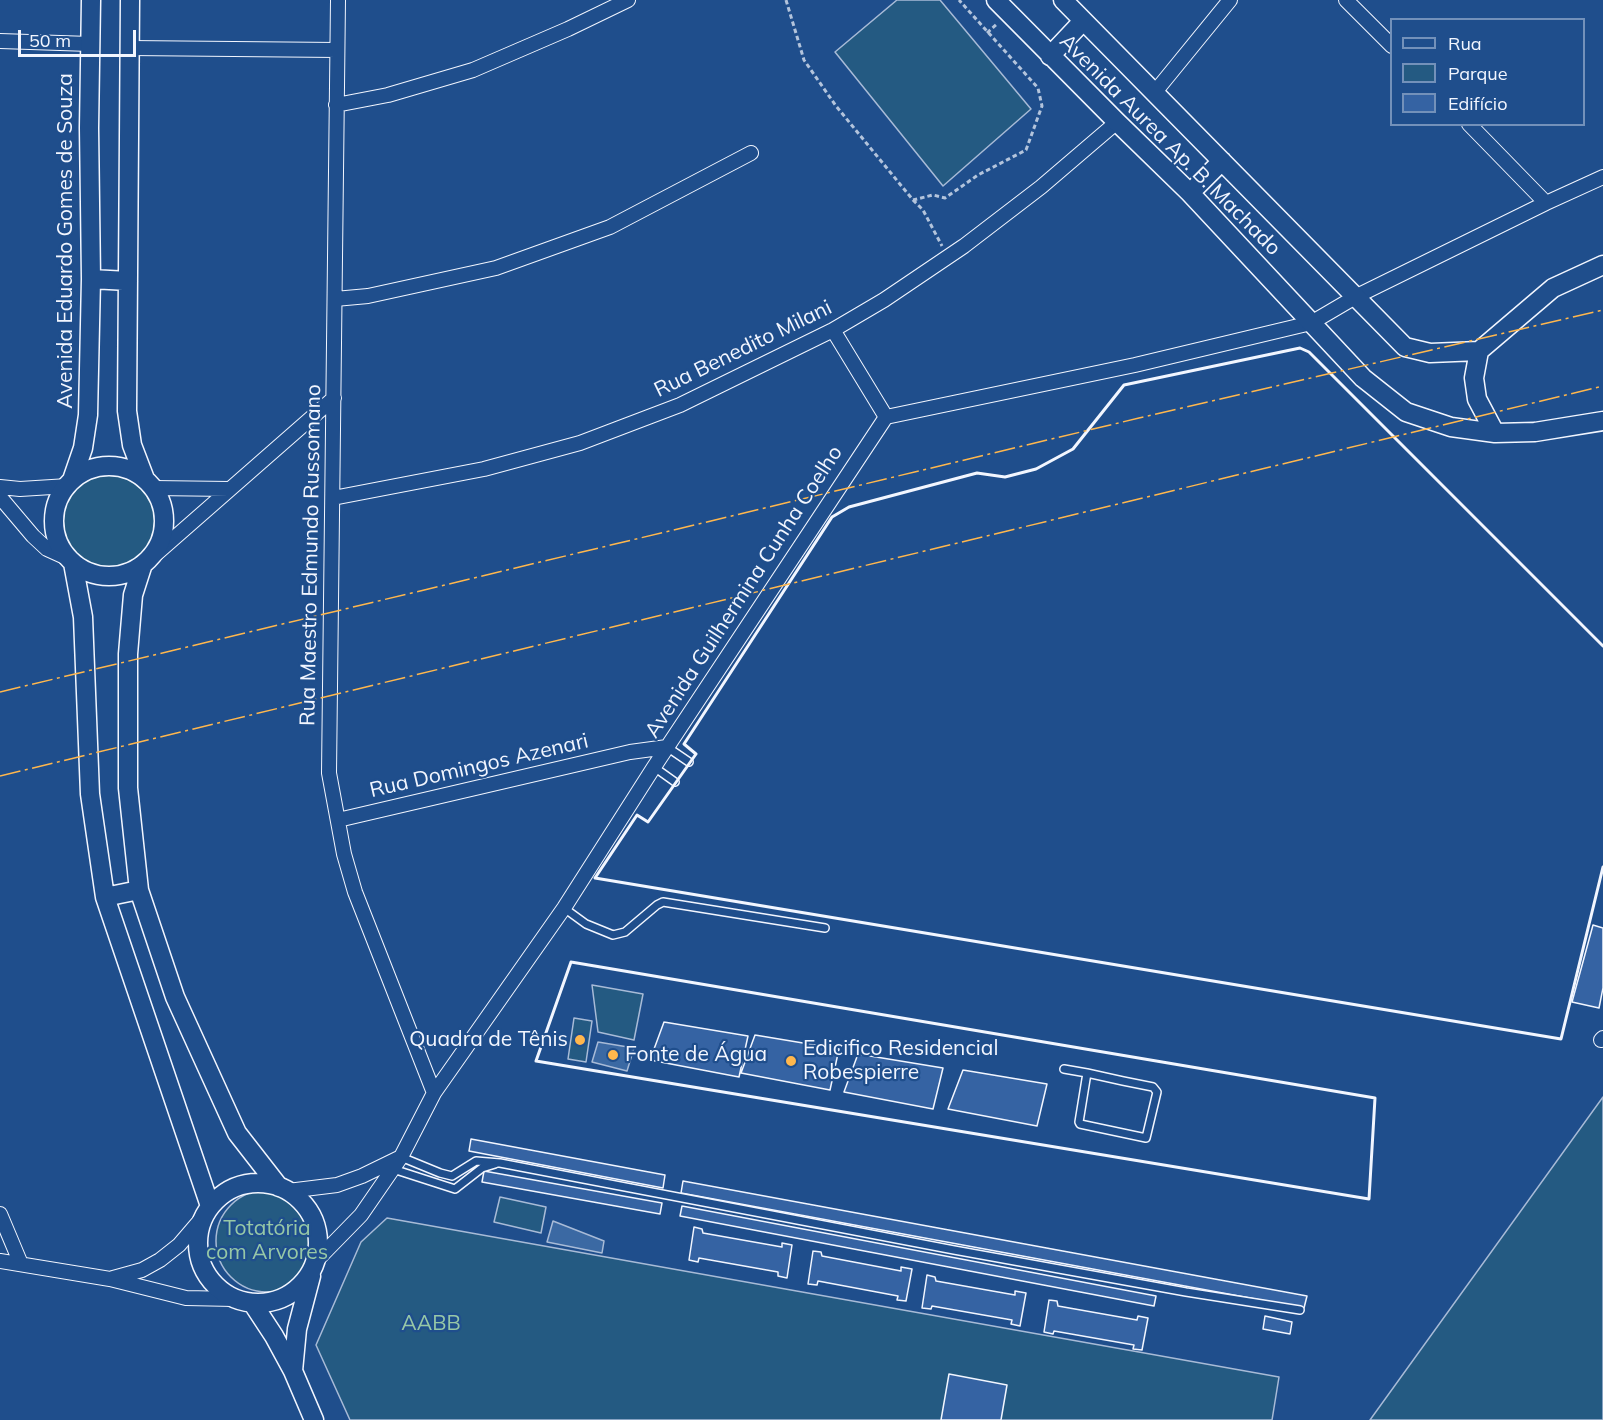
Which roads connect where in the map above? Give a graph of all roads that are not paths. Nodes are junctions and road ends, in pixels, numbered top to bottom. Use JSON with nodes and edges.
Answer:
{"nodes":[{"id":1,"x":91,"y":0,"type":"edge"},
{"id":2,"x":130,"y":0,"type":"edge"},
{"id":3,"x":338,"y":0,"type":"edge"},
{"id":4,"x":628,"y":0,"type":"edge"},
{"id":5,"x":996,"y":0,"type":"edge"},
{"id":6,"x":1063,"y":0,"type":"edge"},
{"id":7,"x":1230,"y":0,"type":"edge"},
{"id":8,"x":1347,"y":0,"type":"edge"},
{"id":9,"x":1083,"y":21,"type":"junction"},
{"id":10,"x":0,"y":41,"type":"edge"},
{"id":11,"x":90,"y":44,"type":"junction"},
{"id":12,"x":1390,"y":44,"type":"edge"},
{"id":13,"x":130,"y":48,"type":"junction"},
{"id":14,"x":337,"y":50,"type":"junction"},
{"id":15,"x":1050,"y":56,"type":"junction"},
{"id":16,"x":1155,"y":92,"type":"junction"},
{"id":17,"x":336,"y":105,"type":"junction"},
{"id":18,"x":1117,"y":122,"type":"junction"},
{"id":19,"x":1471,"y":126,"type":"edge"},
{"id":20,"x":751,"y":153,"type":"dead end"},
{"id":21,"x":1222,"y":161,"type":"junction"},
{"id":22,"x":1603,"y":177,"type":"edge"},
{"id":23,"x":1190,"y":193,"type":"junction"},
{"id":24,"x":1546,"y":202,"type":"junction"},
{"id":25,"x":1603,"y":265,"type":"edge"},
{"id":26,"x":91,"y":279,"type":"junction"},
{"id":27,"x":128,"y":281,"type":"junction"},
{"id":28,"x":1356,"y":296,"type":"junction"},
{"id":29,"x":335,"y":299,"type":"junction"},
{"id":30,"x":1311,"y":323,"type":"junction"},
{"id":31,"x":833,"y":330,"type":"junction"},
{"id":32,"x":1479,"y":351,"type":"junction"},
{"id":33,"x":334,"y":398,"type":"junction"},
{"id":34,"x":886,"y":417,"type":"junction"},
{"id":35,"x":1603,"y":421,"type":"edge"},
{"id":36,"x":1495,"y":433,"type":"junction"},
{"id":37,"x":70,"y":483,"type":"junction"},
{"id":38,"x":149,"y":484,"type":"junction"},
{"id":39,"x":0,"y":487,"type":"edge"},
{"id":40,"x":229,"y":489,"type":"junction"},
{"id":41,"x":0,"y":497,"type":"edge"},
{"id":42,"x":333,"y":498,"type":"junction"},
{"id":43,"x":71,"y":561,"type":"junction"},
{"id":44,"x":145,"y":564,"type":"junction"},
{"id":45,"x":667,"y":747,"type":"junction"},
{"id":46,"x":630,"y":752,"type":"junction"},
{"id":47,"x":689,"y":762,"type":"dead end"},
{"id":48,"x":654,"y":767,"type":"junction"},
{"id":49,"x":675,"y":782,"type":"dead end"},
{"id":50,"x":338,"y":820,"type":"junction"},
{"id":51,"x":139,"y":890,"type":"junction"},
{"id":52,"x":105,"y":897,"type":"junction"},
{"id":53,"x":564,"y":908,"type":"junction"},
{"id":54,"x":825,"y":928,"type":"dead end"},
{"id":55,"x":1064,"y":1069,"type":"dead end"},
{"id":56,"x":1087,"y":1074,"type":"junction"},
{"id":57,"x":434,"y":1093,"type":"junction"},
{"id":58,"x":401,"y":1157,"type":"junction"},
{"id":59,"x":500,"y":1163,"type":"junction"},
{"id":60,"x":393,"y":1169,"type":"junction"},
{"id":61,"x":284,"y":1189,"type":"junction"},
{"id":62,"x":207,"y":1212,"type":"junction"},
{"id":63,"x":0,"y":1214,"type":"edge"},
{"id":64,"x":0,"y":1261,"type":"edge"},
{"id":65,"x":21,"y":1263,"type":"junction"},
{"id":66,"x":314,"y":1267,"type":"junction"},
{"id":67,"x":110,"y":1279,"type":"junction"},
{"id":68,"x":234,"y":1299,"type":"junction"},
{"id":69,"x":253,"y":1304,"type":"junction"},
{"id":70,"x":1300,"y":1310,"type":"dead end"},
{"id":71,"x":293,"y":1371,"type":"junction"},
{"id":72,"x":314,"y":1420,"type":"edge"}],
"edges":[{"from":1,"to":11,"type":"street","name":"Avenida Eduardo Gomes de Souza"},
{"from":2,"to":13,"type":"street"},
{"from":3,"to":14,"type":"street","name":"Rua Maestro Edmundo Russomano"},
{"from":4,"to":17,"type":"street"},
{"from":5,"to":15,"type":"street","name":"Avenida Aurea Ap. B. Machado"},
{"from":6,"to":9,"type":"street","name":"Avenida Aurea Ap. B. Machado"},
{"from":7,"to":16,"type":"street"},
{"from":8,"to":12,"type":"street"},
{"from":9,"to":15,"type":"street"},
{"from":9,"to":16,"type":"street","name":"Avenida Aurea Ap. B. Machado"},
{"from":10,"to":11,"type":"street"},
{"from":11,"to":26,"type":"street","name":"Avenida Eduardo Gomes de Souza"},
{"from":13,"to":14,"type":"street"},
{"from":13,"to":27,"type":"street"},
{"from":14,"to":17,"type":"street","name":"Rua Maestro Edmundo Russomano"},
{"from":15,"to":18,"type":"street","name":"Avenida Aurea Ap. B. Machado"},
{"from":16,"to":21,"type":"street","name":"Avenida Aurea Ap. B. Machado"},
{"from":17,"to":29,"type":"street","name":"Rua Maestro Edmundo Russomano"},
{"from":18,"to":23,"type":"street","name":"Avenida Aurea Ap. B. Machado"},
{"from":18,"to":31,"type":"street","name":"Rua Benedito Milani"},
{"from":19,"to":24,"type":"street"},
{"from":20,"to":29,"type":"street"},
{"from":21,"to":23,"type":"street"},
{"from":21,"to":28,"type":"street","name":"Avenida Aurea Ap. B. Machado"},
{"from":22,"to":24,"type":"street"},
{"from":23,"to":30,"type":"street","name":"Avenida Aurea Ap. B. Machado"},
{"from":24,"to":28,"type":"street"},
{"from":25,"to":32,"type":"street"},
{"from":26,"to":27,"type":"street"},
{"from":26,"to":37,"type":"street","name":"Avenida Eduardo Gomes de Souza"},
{"from":27,"to":38,"type":"street"},
{"from":28,"to":30,"type":"street"},
{"from":28,"to":32,"type":"street","name":"Avenida Aurea Ap. B. Machado"},
{"from":29,"to":33,"type":"street","name":"Rua Maestro Edmundo Russomano"},
{"from":30,"to":34,"type":"street"},
{"from":30,"to":36,"type":"street","name":"Avenida Aurea Ap. B. Machado"},
{"from":31,"to":34,"type":"street"},
{"from":31,"to":42,"type":"street","name":"Rua Benedito Milani"},
{"from":32,"to":36,"type":"street"},
{"from":33,"to":40,"type":"street"},
{"from":33,"to":42,"type":"street","name":"Rua Maestro Edmundo Russomano"},
{"from":34,"to":45,"type":"street","name":"Avenida Guilhermina Cunha Coelho"},
{"from":35,"to":36,"type":"street","name":"Avenida Aurea Ap. B. Machado"},
{"from":37,"to":38,"type":"street"},
{"from":37,"to":39,"type":"street"},
{"from":37,"to":43,"type":"street"},
{"from":38,"to":40,"type":"street"},
{"from":38,"to":44,"type":"street"},
{"from":40,"to":44,"type":"street"},
{"from":41,"to":43,"type":"street"},
{"from":42,"to":50,"type":"street","name":"Rua Maestro Edmundo Russomano"},
{"from":43,"to":44,"type":"street"},
{"from":43,"to":52,"type":"street"},
{"from":44,"to":51,"type":"street"},
{"from":45,"to":46,"type":"street","name":"Rua Domingos Azenari"},
{"from":45,"to":47,"type":"lane"},
{"from":45,"to":48,"type":"street","name":"Avenida Guilhermina Cunha Coelho"},
{"from":46,"to":48,"type":"street"},
{"from":46,"to":50,"type":"street","name":"Rua Domingos Azenari"},
{"from":48,"to":49,"type":"lane"},
{"from":48,"to":53,"type":"street","name":"Avenida Guilhermina Cunha Coelho"},
{"from":50,"to":57,"type":"street","name":"Rua Maestro Edmundo Russomano"},
{"from":51,"to":52,"type":"street"},
{"from":51,"to":61,"type":"street"},
{"from":52,"to":62,"type":"street"},
{"from":53,"to":54,"type":"lane"},
{"from":53,"to":57,"type":"street","name":"Avenida Guilhermina Cunha Coelho"},
{"from":55,"to":56,"type":"lane"},
{"from":56,"to":56,"type":"lane"},
{"from":57,"to":58,"type":"street","name":"Avenida Guilhermina Cunha Coelho"},
{"from":58,"to":59,"type":"lane"},
{"from":58,"to":60,"type":"street","name":"Avenida Guilhermina Cunha Coelho"},
{"from":58,"to":61,"type":"street"},
{"from":59,"to":60,"type":"lane"},
{"from":59,"to":70,"type":"lane"},
{"from":60,"to":66,"type":"street","name":"Avenida Guilhermina Cunha Coelho"},
{"from":61,"to":62,"type":"street"},
{"from":61,"to":66,"type":"street"},
{"from":62,"to":67,"type":"street"},
{"from":62,"to":68,"type":"street"},
{"from":63,"to":65,"type":"street"},
{"from":64,"to":65,"type":"street"},
{"from":65,"to":67,"type":"street"},
{"from":66,"to":69,"type":"street"},
{"from":66,"to":71,"type":"street"},
{"from":67,"to":68,"type":"street"},
{"from":68,"to":69,"type":"street"},
{"from":69,"to":71,"type":"street"},
{"from":71,"to":72,"type":"street"}]}
